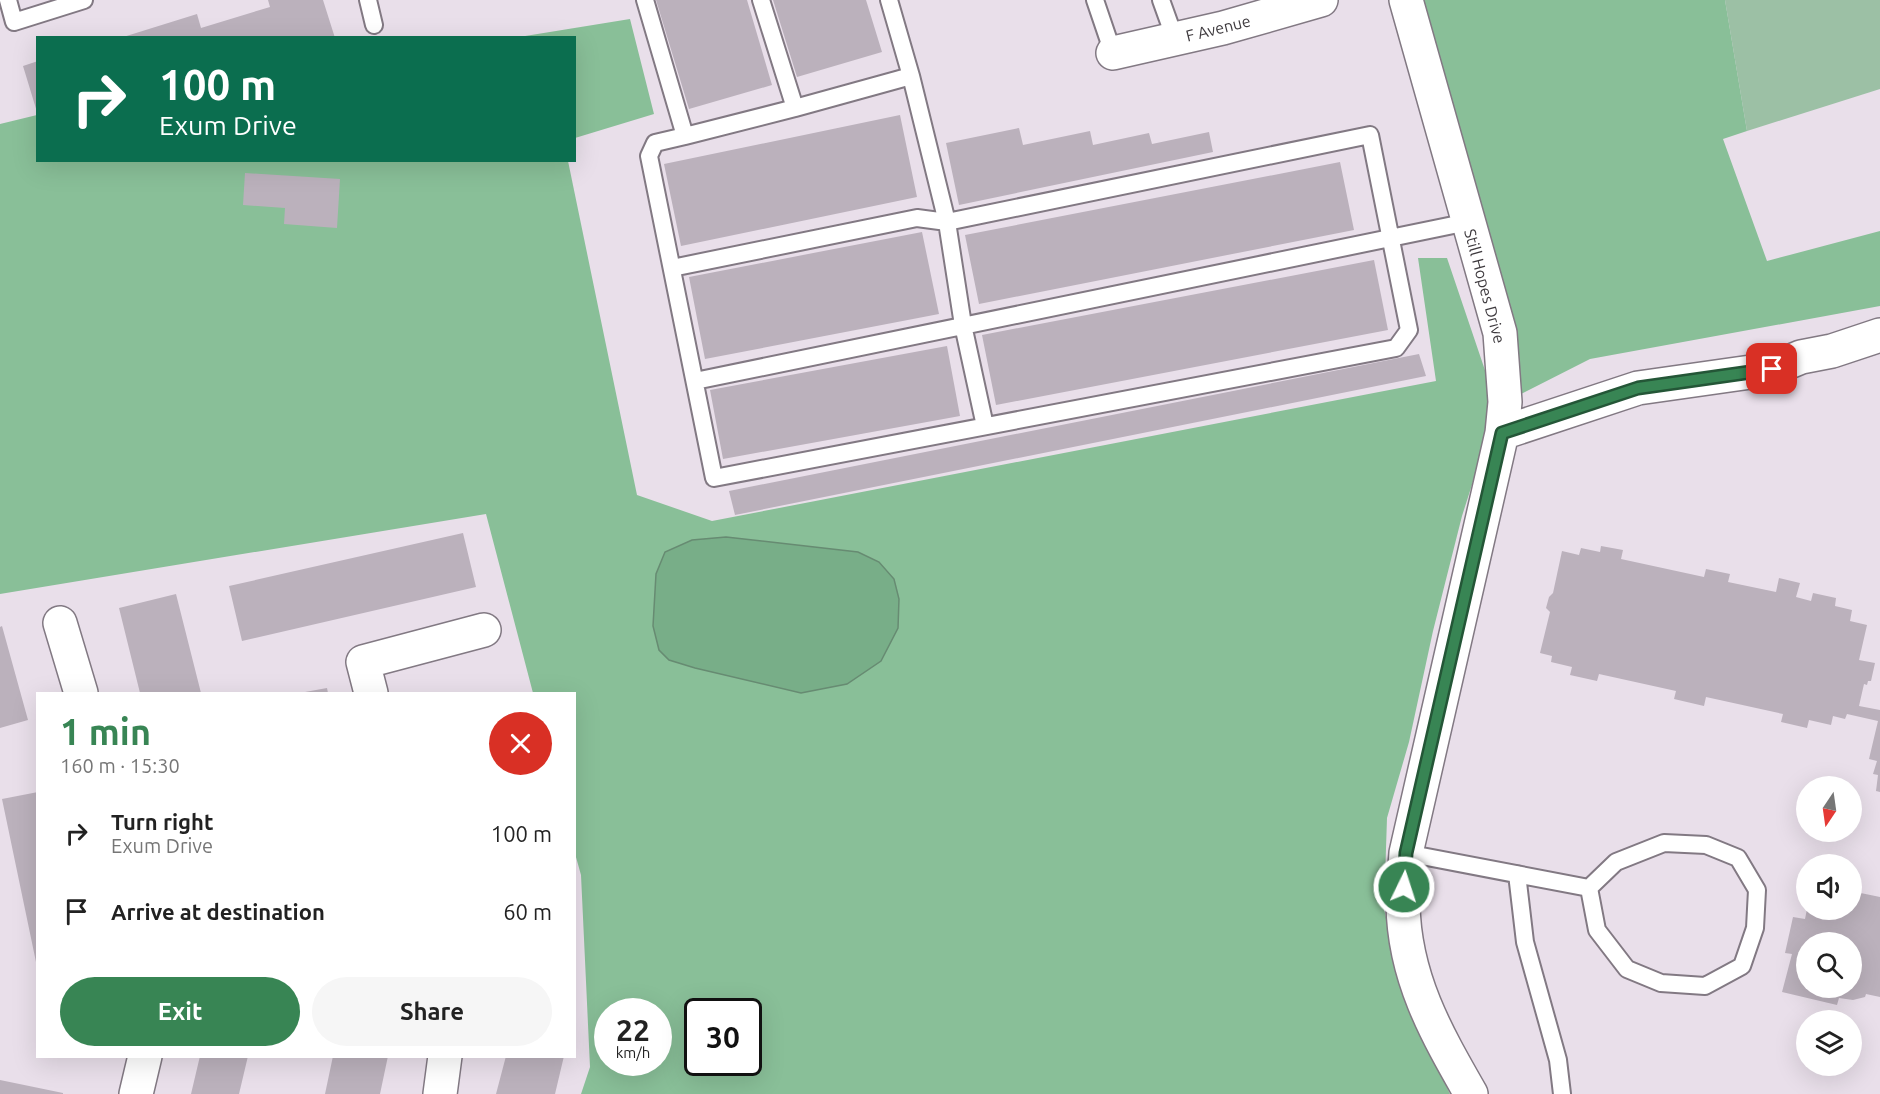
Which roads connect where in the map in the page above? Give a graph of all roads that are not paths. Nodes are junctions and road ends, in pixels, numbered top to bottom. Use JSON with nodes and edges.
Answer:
{"nodes":[{"id":1,"x":8,"y":0,"type":"edge"},
{"id":2,"x":84,"y":0,"type":"edge"},
{"id":3,"x":368,"y":0,"type":"edge"},
{"id":4,"x":645,"y":0,"type":"edge"},
{"id":5,"x":761,"y":0,"type":"edge"},
{"id":6,"x":889,"y":0,"type":"edge"},
{"id":7,"x":1095,"y":0,"type":"edge"},
{"id":8,"x":1161,"y":0,"type":"edge"},
{"id":9,"x":1319,"y":0,"type":"edge"},
{"id":10,"x":1406,"y":0,"type":"edge"},
{"id":11,"x":1260,"y":8,"type":"edge"},
{"id":12,"x":374,"y":25,"type":"dead end"},
{"id":13,"x":1175,"y":39,"type":"junction"},
{"id":14,"x":1113,"y":53,"type":"joint"},
{"id":15,"x":911,"y":76,"type":"junction"},
{"id":16,"x":795,"y":108,"type":"junction"},
{"id":17,"x":685,"y":136,"type":"junction"},
{"id":18,"x":947,"y":222,"type":"junction"},
{"id":19,"x":1468,"y":222,"type":"junction"},
{"id":20,"x":1390,"y":237,"type":"junction"},
{"id":21,"x":672,"y":268,"type":"junction"},
{"id":22,"x":963,"y":325,"type":"junction"},
{"id":23,"x":1880,"y":334,"type":"edge"},
{"id":24,"x":694,"y":381,"type":"junction"},
{"id":25,"x":985,"y":426,"type":"junction"},
{"id":26,"x":1502,"y":433,"type":"junction"},
{"id":27,"x":60,"y":623,"type":"dead end"},
{"id":28,"x":484,"y":630,"type":"dead end"},
{"id":29,"x":81,"y":692,"type":"edge"},
{"id":30,"x":371,"y":692,"type":"edge"},
{"id":31,"x":1406,"y":853,"type":"junction"},
{"id":32,"x":1517,"y":874,"type":"junction"},
{"id":33,"x":1589,"y":888,"type":"junction"},
{"id":34,"x":145,"y":1058,"type":"edge"},
{"id":35,"x":445,"y":1058,"type":"edge"},
{"id":36,"x":136,"y":1094,"type":"edge"},
{"id":37,"x":440,"y":1094,"type":"edge"},
{"id":38,"x":1471,"y":1094,"type":"edge"},
{"id":39,"x":1562,"y":1094,"type":"edge"}],
"edges":[{"from":1,"to":2,"type":"lane"},
{"from":3,"to":12,"type":"lane"},
{"from":4,"to":17,"type":"lane"},
{"from":5,"to":16,"type":"lane"},
{"from":6,"to":15,"type":"lane"},
{"from":7,"to":14,"type":"lane"},
{"from":8,"to":13,"type":"lane"},
{"from":9,"to":11,"type":"street","name":"F Avenue"},
{"from":10,"to":19,"type":"street","name":"Still Hopes Drive"},
{"from":11,"to":13,"type":"street","name":"F Avenue"},
{"from":13,"to":14,"type":"street","name":"F Avenue"},
{"from":15,"to":16,"type":"lane"},
{"from":15,"to":18,"type":"lane"},
{"from":16,"to":17,"type":"lane"},
{"from":17,"to":21,"type":"lane"},
{"from":18,"to":20,"type":"lane"},
{"from":18,"to":21,"type":"lane"},
{"from":18,"to":22,"type":"lane"},
{"from":19,"to":20,"type":"lane"},
{"from":19,"to":26,"type":"street","name":"Still Hopes Drive"},
{"from":20,"to":22,"type":"lane"},
{"from":20,"to":25,"type":"lane"},
{"from":21,"to":24,"type":"lane"},
{"from":22,"to":24,"type":"lane"},
{"from":22,"to":25,"type":"lane"},
{"from":23,"to":26,"type":"street"},
{"from":24,"to":25,"type":"lane"},
{"from":26,"to":31,"type":"street","name":"Still Hopes Drive"},
{"from":27,"to":29,"type":"street"},
{"from":28,"to":30,"type":"street"},
{"from":31,"to":32,"type":"lane"},
{"from":31,"to":38,"type":"street","name":"Still Hopes Drive"},
{"from":32,"to":33,"type":"lane"},
{"from":32,"to":39,"type":"lane"},
{"from":33,"to":33,"type":"lane"},
{"from":34,"to":36,"type":"street"},
{"from":35,"to":37,"type":"street"}]}
